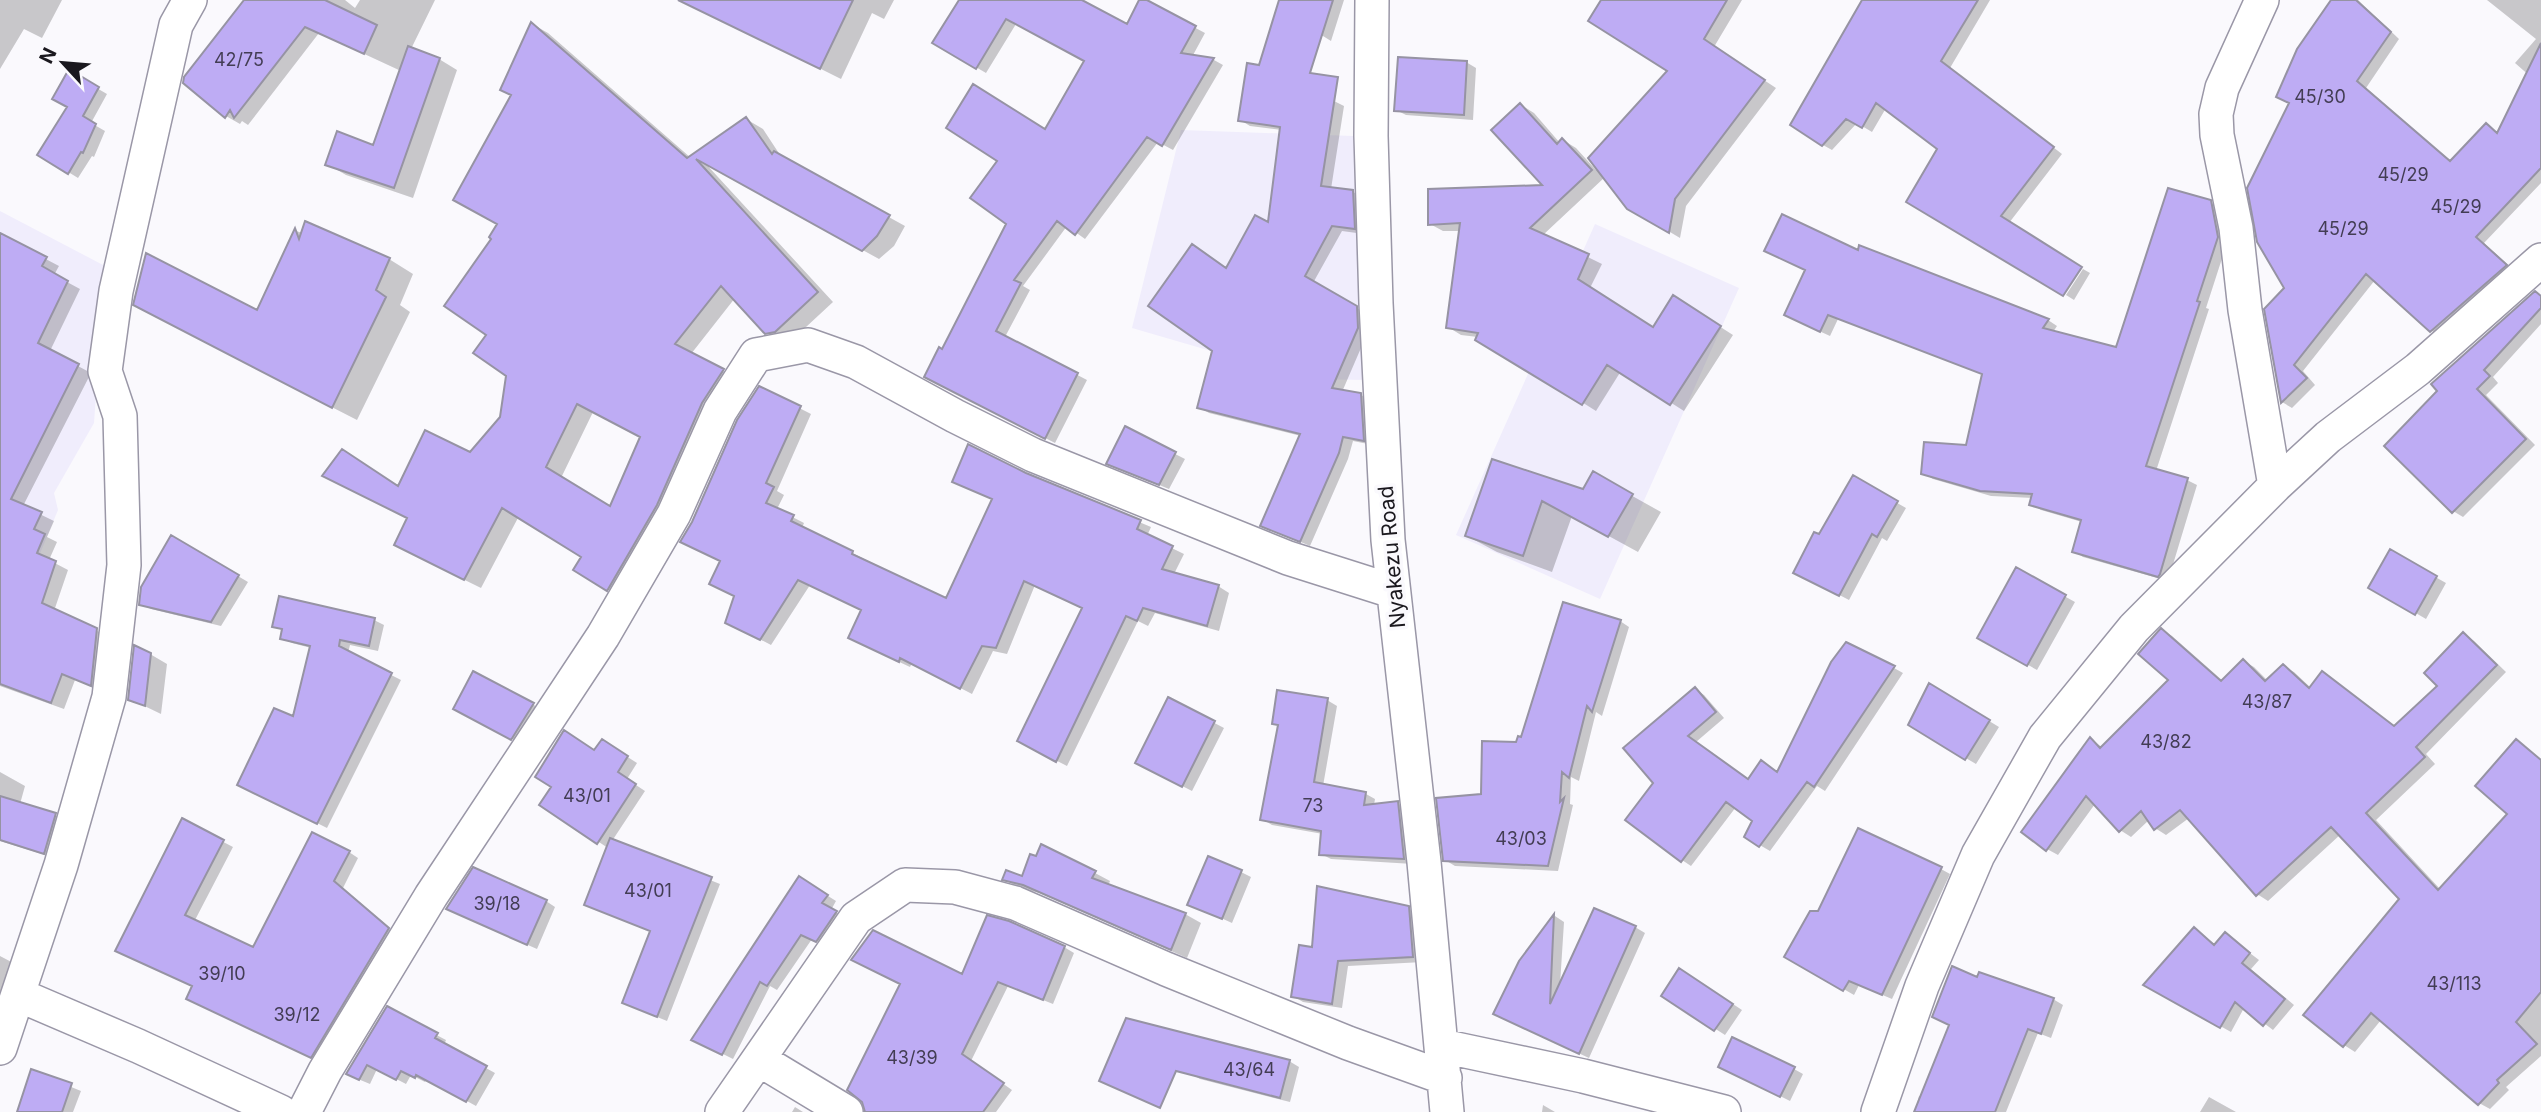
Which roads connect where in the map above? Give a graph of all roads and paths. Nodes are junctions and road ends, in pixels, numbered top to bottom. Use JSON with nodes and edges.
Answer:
{"nodes":[{"id":1,"x":190,"y":0,"type":"edge"},
{"id":2,"x":1372,"y":0,"type":"edge"},
{"id":3,"x":2262,"y":0,"type":"edge"},
{"id":4,"x":2541,"y":260,"type":"edge"},
{"id":5,"x":2275,"y":486,"type":"junction"},
{"id":6,"x":1392,"y":591,"type":"junction"},
{"id":7,"x":19,"y":995,"type":"junction"},
{"id":8,"x":0,"y":1048,"type":"edge"},
{"id":9,"x":760,"y":1060,"type":"junction"},
{"id":10,"x":1444,"y":1062,"type":"junction"},
{"id":11,"x":281,"y":1112,"type":"edge"},
{"id":12,"x":304,"y":1112,"type":"edge"},
{"id":13,"x":722,"y":1112,"type":"edge"},
{"id":14,"x":846,"y":1112,"type":"edge"},
{"id":15,"x":1447,"y":1112,"type":"edge"},
{"id":16,"x":1724,"y":1112,"type":"edge"},
{"id":17,"x":1878,"y":1112,"type":"edge"}],
"edges":[{"from":1,"to":7,"type":"street"},
{"from":2,"to":6,"type":"street","name":"Nyakezu Road"},
{"from":3,"to":5,"type":"street"},
{"from":4,"to":5,"type":"street"},
{"from":5,"to":17,"type":"street"},
{"from":6,"to":10,"type":"street","name":"Nyakezu Road"},
{"from":6,"to":12,"type":"street"},
{"from":7,"to":8,"type":"street"},
{"from":7,"to":11,"type":"street"},
{"from":9,"to":10,"type":"street"},
{"from":9,"to":13,"type":"street"},
{"from":9,"to":14,"type":"street"},
{"from":10,"to":15,"type":"street","name":"Nyakezu Road"},
{"from":10,"to":16,"type":"street"}]}
